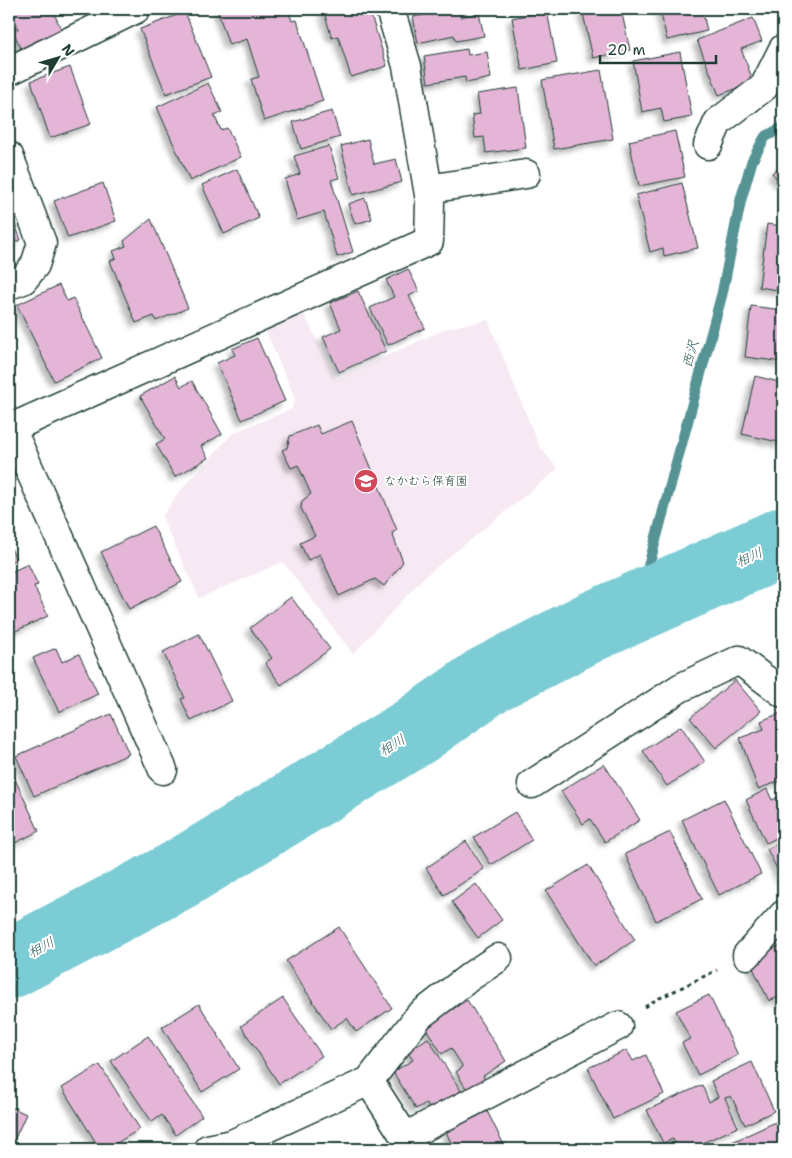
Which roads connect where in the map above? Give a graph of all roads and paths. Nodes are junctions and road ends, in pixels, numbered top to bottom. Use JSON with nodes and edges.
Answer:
{"nodes":[{"id":1,"x":136,"y":9,"type":"edge"},
{"id":2,"x":390,"y":9,"type":"edge"},
{"id":3,"x":783,"y":50,"type":"edge"},
{"id":4,"x":9,"y":71,"type":"edge"},
{"id":5,"x":708,"y":145,"type":"dead end"},
{"id":6,"x":9,"y":156,"type":"edge"},
{"id":7,"x":526,"y":174,"type":"dead end"},
{"id":8,"x":428,"y":189,"type":"junction"},
{"id":9,"x":9,"y":285,"type":"edge"},
{"id":10,"x":10,"y":425,"type":"edge"},
{"id":11,"x":783,"y":693,"type":"edge"},
{"id":12,"x":163,"y":770,"type":"dead end"},
{"id":13,"x":532,"y":784,"type":"dead end"},
{"id":14,"x":783,"y":915,"type":"edge"},
{"id":15,"x":747,"y":955,"type":"joint"},
{"id":16,"x":498,"y":958,"type":"dead end"},
{"id":17,"x":618,"y":1026,"type":"joint"},
{"id":18,"x":369,"y":1081,"type":"junction"},
{"id":19,"x":409,"y":1143,"type":"edge"},
{"id":20,"x":208,"y":1149,"type":"edge"}],
"edges":[{"from":1,"to":4,"type":"lane"},
{"from":2,"to":8,"type":"lane"},
{"from":3,"to":5,"type":"lane"},
{"from":6,"to":9,"type":"lane"},
{"from":7,"to":8,"type":"lane"},
{"from":8,"to":10,"type":"lane"},
{"from":10,"to":12,"type":"lane"},
{"from":11,"to":13,"type":"lane"},
{"from":14,"to":15,"type":"lane"},
{"from":15,"to":17,"type":"path"},
{"from":16,"to":18,"type":"lane"},
{"from":17,"to":19,"type":"lane"},
{"from":18,"to":19,"type":"lane"},
{"from":18,"to":20,"type":"lane"}]}
